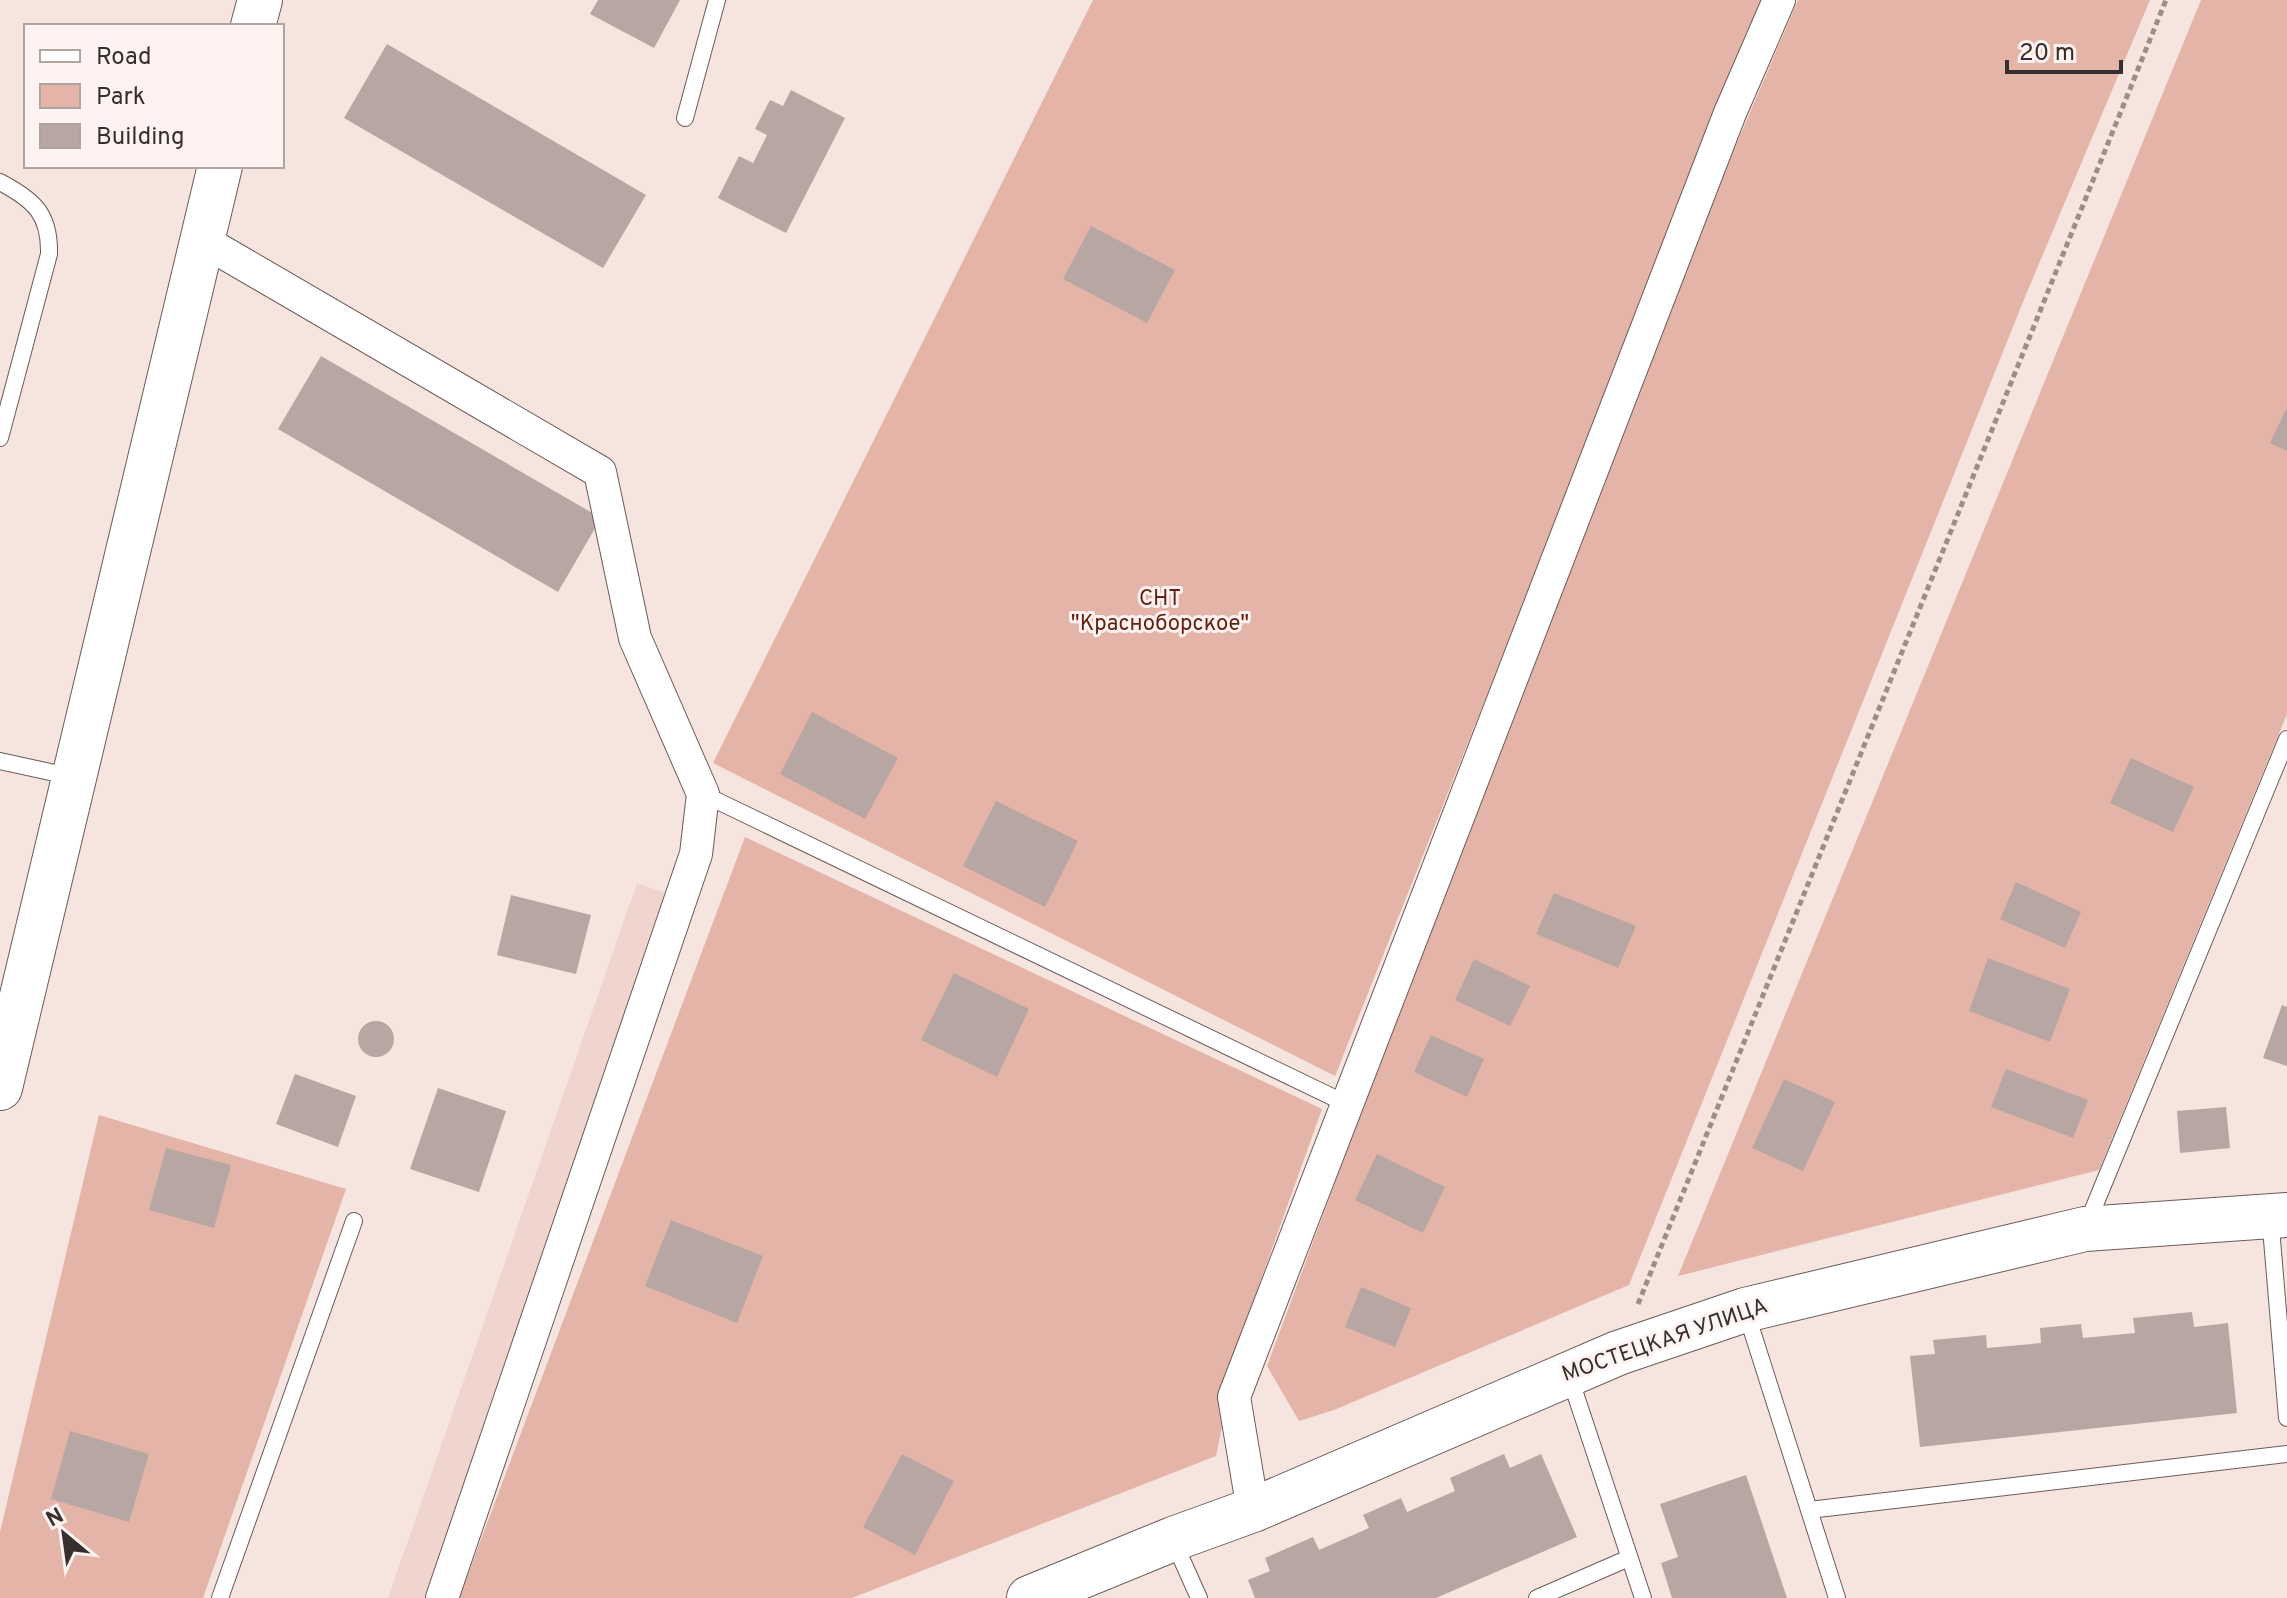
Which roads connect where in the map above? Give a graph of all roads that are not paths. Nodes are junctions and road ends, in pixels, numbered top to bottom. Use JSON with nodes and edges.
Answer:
{"nodes":[{"id":1,"x":260,"y":0,"type":"edge"},
{"id":2,"x":717,"y":0,"type":"edge"},
{"id":3,"x":1779,"y":0,"type":"edge"},
{"id":4,"x":254,"y":24,"type":"edge"},
{"id":5,"x":685,"y":118,"type":"dead end"},
{"id":6,"x":220,"y":168,"type":"edge"},
{"id":7,"x":0,"y":182,"type":"edge"},
{"id":8,"x":202,"y":240,"type":"junction"},
{"id":9,"x":6,"y":388,"type":"edge"},
{"id":10,"x":0,"y":438,"type":"edge"},
{"id":11,"x":2287,"y":739,"type":"edge"},
{"id":12,"x":0,"y":761,"type":"edge"},
{"id":13,"x":74,"y":777,"type":"junction"},
{"id":14,"x":703,"y":794,"type":"junction"},
{"id":15,"x":0,"y":1088,"type":"edge"},
{"id":16,"x":1349,"y":1105,"type":"junction"},
{"id":17,"x":2279,"y":1215,"type":"edge"},
{"id":18,"x":354,"y":1221,"type":"dead end"},
{"id":19,"x":2085,"y":1229,"type":"junction"},
{"id":20,"x":1745,"y":1310,"type":"junction"},
{"id":21,"x":1569,"y":1373,"type":"junction"},
{"id":22,"x":2287,"y":1418,"type":"edge"},
{"id":23,"x":2287,"y":1454,"type":"edge"},
{"id":24,"x":1253,"y":1510,"type":"junction"},
{"id":25,"x":1809,"y":1510,"type":"junction"},
{"id":26,"x":1173,"y":1539,"type":"junction"},
{"id":27,"x":1629,"y":1558,"type":"junction"},
{"id":28,"x":220,"y":1598,"type":"edge"},
{"id":29,"x":442,"y":1598,"type":"edge"},
{"id":30,"x":1029,"y":1598,"type":"edge"},
{"id":31,"x":1199,"y":1598,"type":"edge"},
{"id":32,"x":1537,"y":1598,"type":"edge"},
{"id":33,"x":1643,"y":1598,"type":"edge"},
{"id":34,"x":1837,"y":1598,"type":"edge"}],
"edges":[{"from":1,"to":4,"type":"street"},
{"from":2,"to":5,"type":"lane"},
{"from":3,"to":16,"type":"street"},
{"from":6,"to":8,"type":"street"},
{"from":7,"to":9,"type":"lane"},
{"from":8,"to":13,"type":"street"},
{"from":8,"to":14,"type":"street"},
{"from":9,"to":10,"type":"lane"},
{"from":11,"to":19,"type":"lane"},
{"from":12,"to":13,"type":"lane"},
{"from":13,"to":15,"type":"street"},
{"from":14,"to":16,"type":"lane"},
{"from":14,"to":29,"type":"street"},
{"from":16,"to":24,"type":"street"},
{"from":17,"to":19,"type":"street","name":"МОСТЕЦКАЯ УЛИЦА"},
{"from":17,"to":22,"type":"lane"},
{"from":18,"to":28,"type":"lane"},
{"from":19,"to":20,"type":"street","name":"МОСТЕЦКАЯ УЛИЦА"},
{"from":20,"to":21,"type":"street","name":"МОСТЕЦКАЯ УЛИЦА"},
{"from":20,"to":25,"type":"lane"},
{"from":21,"to":24,"type":"street","name":"МОСТЕЦКАЯ УЛИЦА"},
{"from":21,"to":27,"type":"lane"},
{"from":23,"to":25,"type":"lane"},
{"from":24,"to":26,"type":"street","name":"МОСТЕЦКАЯ УЛИЦА"},
{"from":25,"to":34,"type":"lane"},
{"from":26,"to":30,"type":"street","name":"МОСТЕЦКАЯ УЛИЦА"},
{"from":26,"to":31,"type":"lane"},
{"from":27,"to":32,"type":"lane"},
{"from":27,"to":33,"type":"lane"}]}
